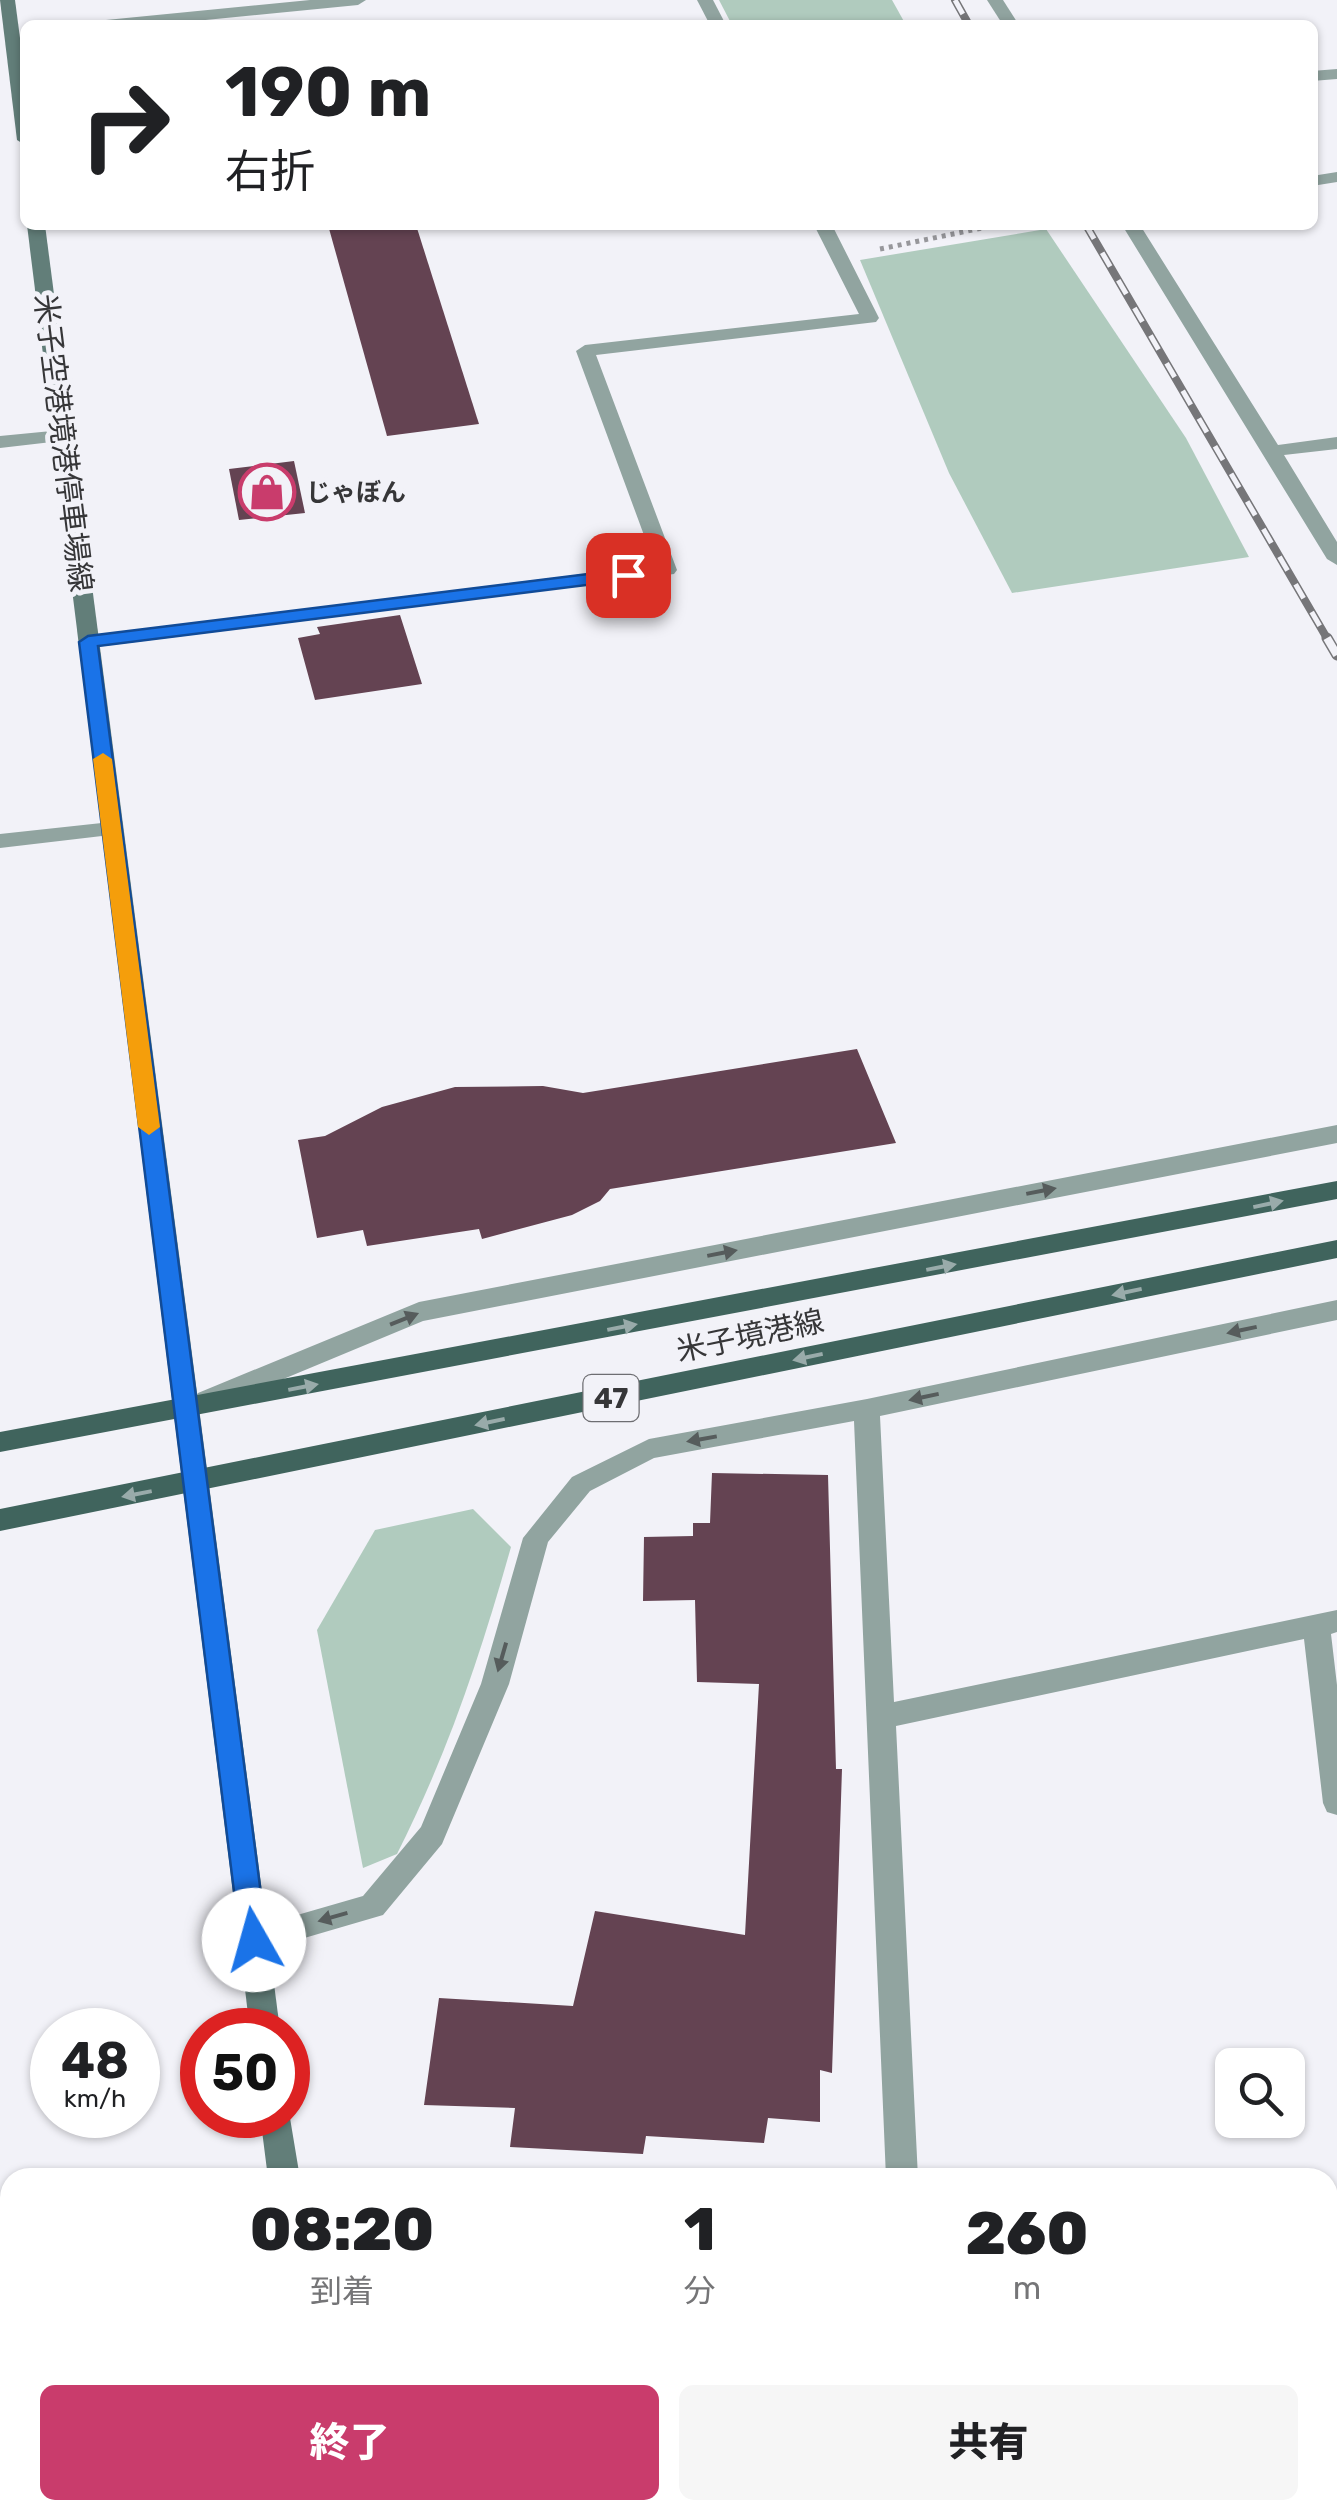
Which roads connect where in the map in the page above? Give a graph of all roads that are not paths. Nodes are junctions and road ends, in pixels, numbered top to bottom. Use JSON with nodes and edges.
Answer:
{"nodes":[{"id":1,"x":7,"y":0,"type":"edge"},
{"id":2,"x":358,"y":0,"type":"edge"},
{"id":3,"x":156,"y":20,"type":"edge"},
{"id":4,"x":12,"y":32,"type":"edge"},
{"id":5,"x":20,"y":98,"type":"edge"},
{"id":6,"x":37,"y":230,"type":"edge"},
{"id":7,"x":826,"y":230,"type":"edge"},
{"id":8,"x":1135,"y":230,"type":"edge"},
{"id":9,"x":62,"y":436,"type":"junction"},
{"id":10,"x":0,"y":442,"type":"edge"},
{"id":11,"x":1337,"y":443,"type":"edge"},
{"id":12,"x":1272,"y":451,"type":"junction"},
{"id":13,"x":1337,"y":559,"type":"edge"},
{"id":14,"x":88,"y":642,"type":"junction"},
{"id":15,"x":111,"y":829,"type":"junction"},
{"id":16,"x":0,"y":841,"type":"edge"},
{"id":17,"x":1337,"y":1134,"type":"edge"},
{"id":18,"x":1337,"y":1190,"type":"edge"},
{"id":19,"x":1337,"y":1249,"type":"edge"},
{"id":20,"x":1337,"y":1310,"type":"edge"},
{"id":21,"x":867,"y":1409,"type":"junction"},
{"id":22,"x":184,"y":1410,"type":"junction"},
{"id":23,"x":0,"y":1442,"type":"edge"},
{"id":24,"x":194,"y":1483,"type":"junction"},
{"id":25,"x":0,"y":1520,"type":"edge"},
{"id":26,"x":1326,"y":1623,"type":"edge"},
{"id":27,"x":880,"y":1717,"type":"junction"},
{"id":28,"x":1337,"y":1803,"type":"edge"},
{"id":29,"x":254,"y":1940,"type":"junction"},
{"id":30,"x":262,"y":2008,"type":"edge"},
{"id":31,"x":279,"y":2138,"type":"edge"},
{"id":32,"x":283,"y":2168,"type":"edge"},
{"id":33,"x":902,"y":2168,"type":"edge"}],
"edges":[{"from":1,"to":4,"type":"main road"},
{"from":2,"to":3,"type":"street"},
{"from":4,"to":5,"type":"main road"},
{"from":6,"to":9,"type":"main road","name":"米子空港境港停車場線"},
{"from":7,"to":14,"type":"street"},
{"from":8,"to":12,"type":"street"},
{"from":9,"to":10,"type":"street"},
{"from":9,"to":14,"type":"main road","name":"米子空港境港停車場線"},
{"from":11,"to":12,"type":"street"},
{"from":12,"to":13,"type":"street"},
{"from":14,"to":15,"type":"main road","name":"米子空港境港停車場線"},
{"from":15,"to":16,"type":"street"},
{"from":15,"to":22,"type":"main road","name":"米子空港境港停車場線"},
{"from":22,"to":17,"type":"street","one_way":true},
{"from":22,"to":18,"type":"main road","name":"米子境港線","number":"47","one_way":true},
{"from":19,"to":24,"type":"main road","name":"米子境港線","number":"47","one_way":true},
{"from":20,"to":21,"type":"street","one_way":true},
{"from":21,"to":27,"type":"street"},
{"from":21,"to":29,"type":"street","one_way":true},
{"from":22,"to":23,"type":"main road","name":"米子境港線","number":"47"},
{"from":22,"to":24,"type":"main road","name":"米子空港境港停車場線"},
{"from":24,"to":25,"type":"main road","name":"米子境港線","number":"47","one_way":true},
{"from":24,"to":29,"type":"main road","name":"米子空港境港停車場線"},
{"from":26,"to":27,"type":"street"},
{"from":26,"to":28,"type":"street"},
{"from":27,"to":33,"type":"street"},
{"from":29,"to":30,"type":"main road","name":"米子空港境港停車場線"},
{"from":31,"to":32,"type":"main road"}]}
